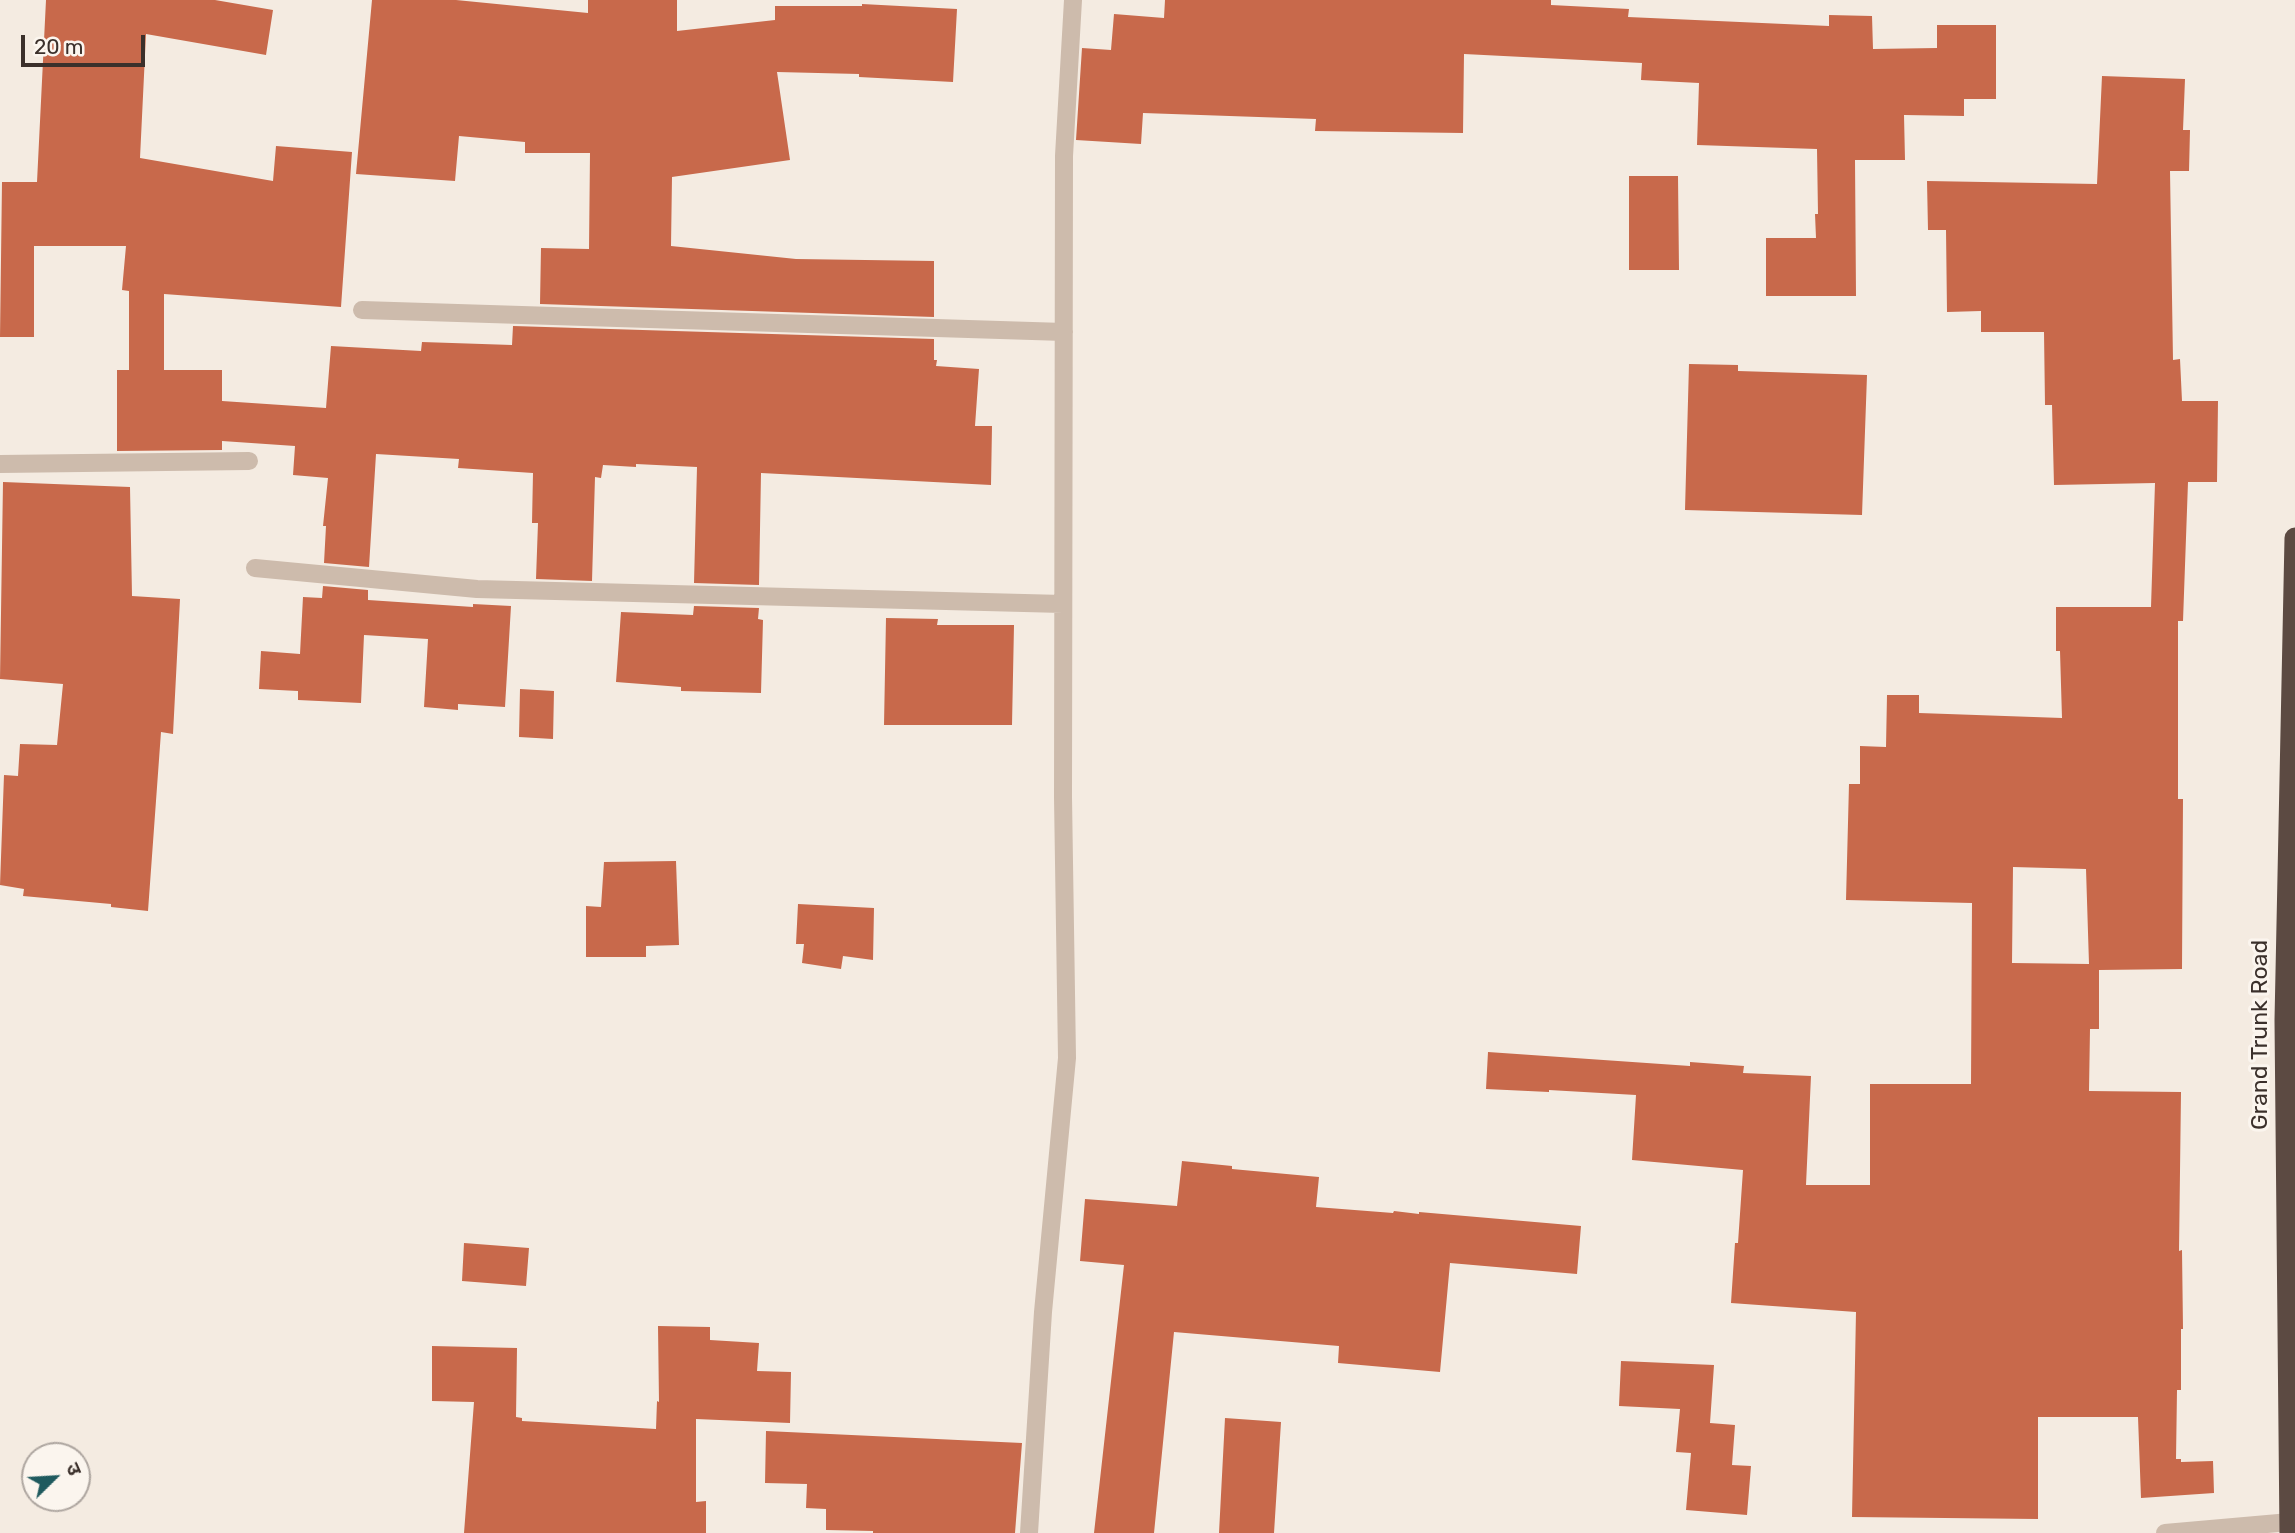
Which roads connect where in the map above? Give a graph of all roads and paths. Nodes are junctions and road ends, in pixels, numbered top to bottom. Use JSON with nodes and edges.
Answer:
{"nodes":[{"id":1,"x":1073,"y":0,"type":"edge"},
{"id":2,"x":362,"y":310,"type":"dead end"},
{"id":3,"x":1064,"y":332,"type":"junction"},
{"id":4,"x":249,"y":461,"type":"dead end"},
{"id":5,"x":0,"y":464,"type":"edge"},
{"id":6,"x":2295,"y":538,"type":"edge"},
{"id":7,"x":255,"y":568,"type":"dead end"},
{"id":8,"x":1063,"y":604,"type":"junction"},
{"id":9,"x":2290,"y":1527,"type":"edge"},
{"id":10,"x":1028,"y":1533,"type":"edge"},
{"id":11,"x":2165,"y":1533,"type":"edge"}],
"edges":[{"from":1,"to":3,"type":"street"},
{"from":2,"to":3,"type":"street"},
{"from":3,"to":8,"type":"street"},
{"from":4,"to":5,"type":"street"},
{"from":6,"to":9,"type":"highway","name":"Grand Trunk Road"},
{"from":7,"to":8,"type":"street"},
{"from":8,"to":10,"type":"street"},
{"from":9,"to":11,"type":"street"}]}
